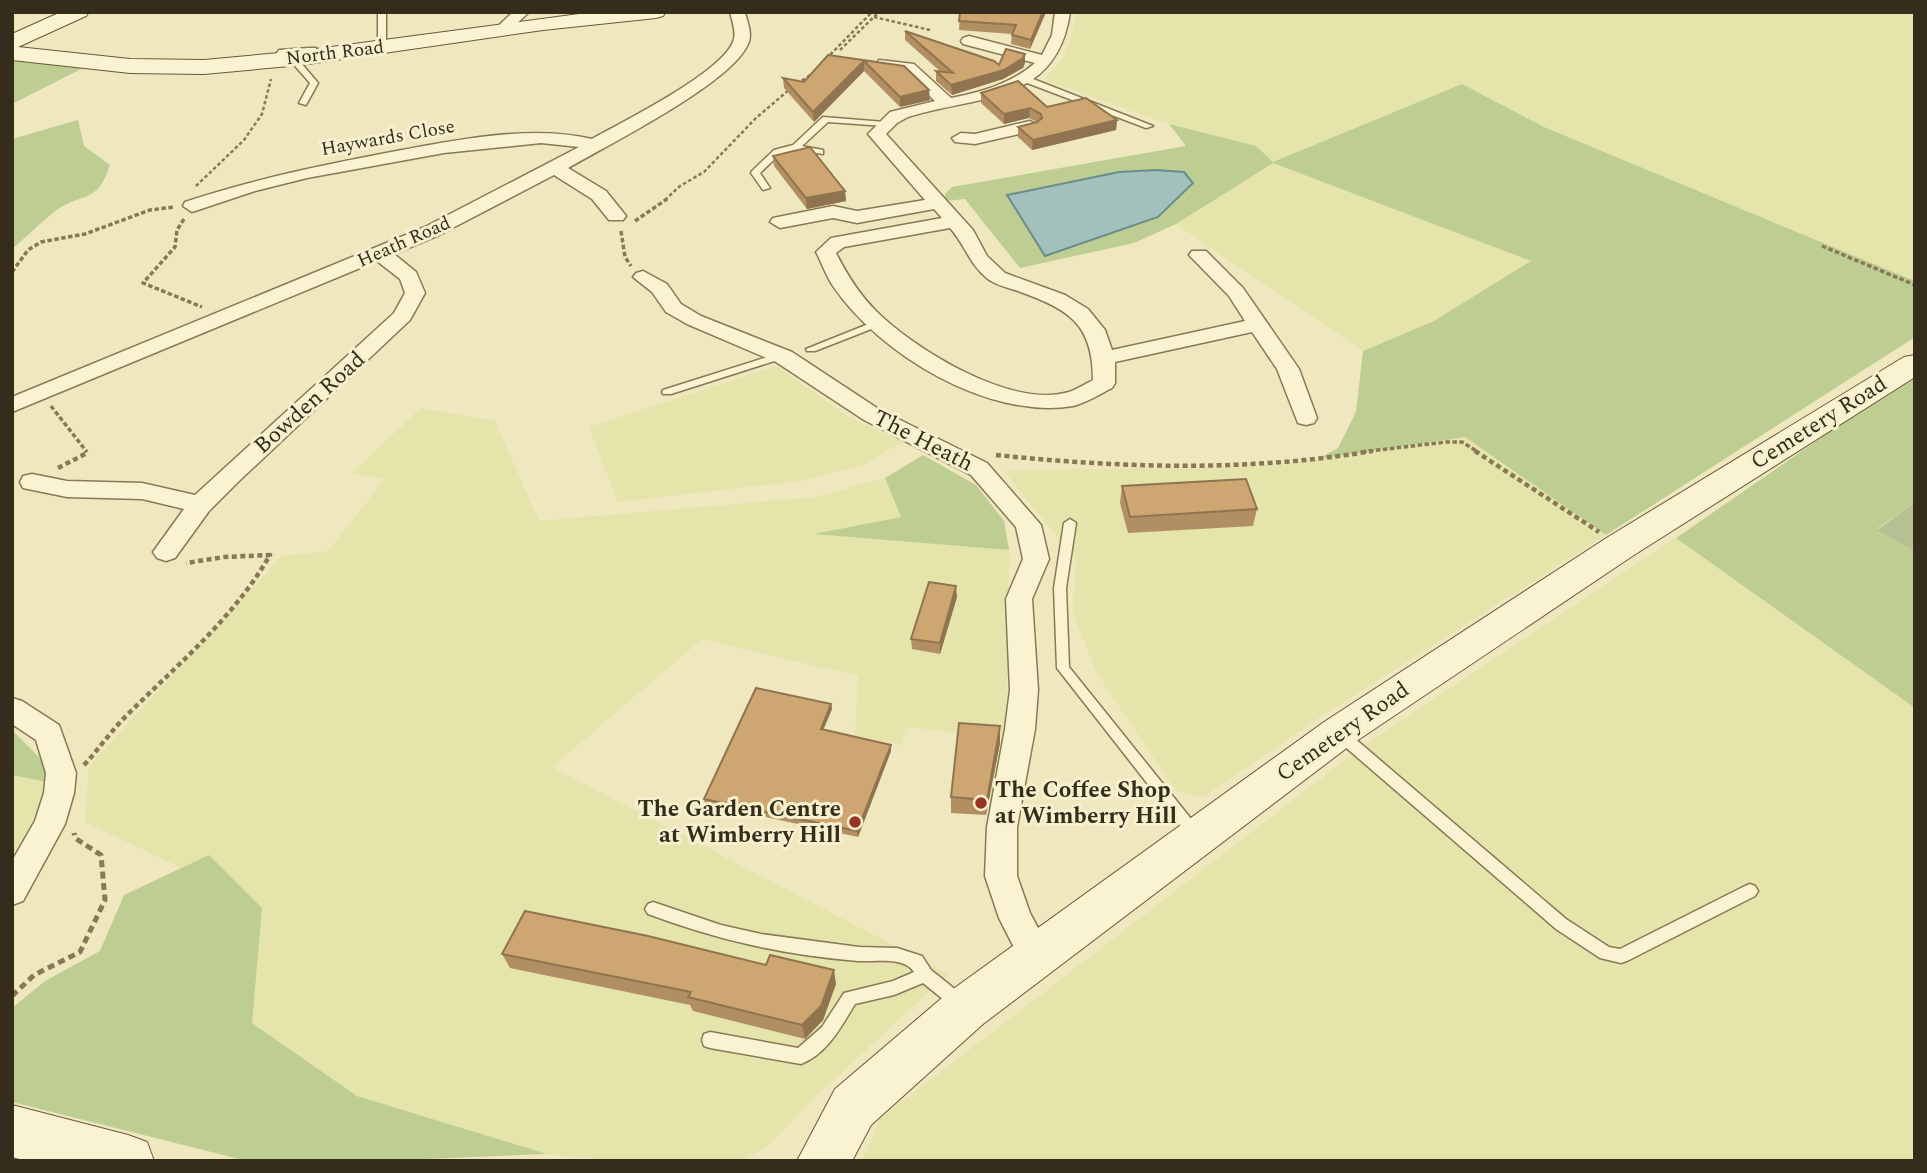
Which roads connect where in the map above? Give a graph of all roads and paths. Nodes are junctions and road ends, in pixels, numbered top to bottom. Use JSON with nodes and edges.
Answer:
{"nodes":[{"id":1,"x":79,"y":12,"type":"edge"},
{"id":2,"x":382,"y":12,"type":"edge"},
{"id":3,"x":522,"y":12,"type":"edge"},
{"id":4,"x":656,"y":12,"type":"edge"},
{"id":5,"x":737,"y":12,"type":"edge"},
{"id":6,"x":872,"y":12,"type":"edge"},
{"id":7,"x":879,"y":12,"type":"edge"},
{"id":8,"x":1063,"y":12,"type":"edge"},
{"id":9,"x":874,"y":17,"type":"junction"},
{"id":10,"x":502,"y":30,"type":"junction"},
{"id":11,"x":930,"y":30,"type":"dead end"},
{"id":12,"x":970,"y":41,"type":"dead end"},
{"id":13,"x":12,"y":42,"type":"edge"},
{"id":14,"x":382,"y":47,"type":"junction"},
{"id":15,"x":840,"y":50,"type":"dead end"},
{"id":16,"x":12,"y":53,"type":"edge"},
{"id":17,"x":295,"y":58,"type":"junction"},
{"id":18,"x":1047,"y":61,"type":"junction"},
{"id":19,"x":823,"y":63,"type":"edge"},
{"id":20,"x":885,"y":63,"type":"edge"},
{"id":21,"x":817,"y":69,"type":"edge"},
{"id":22,"x":932,"y":70,"type":"edge"},
{"id":23,"x":915,"y":74,"type":"junction"},
{"id":24,"x":1026,"y":79,"type":"junction"},
{"id":25,"x":965,"y":100,"type":"junction"},
{"id":26,"x":303,"y":103,"type":"dead end"},
{"id":27,"x":947,"y":104,"type":"junction"},
{"id":28,"x":885,"y":124,"type":"junction"},
{"id":29,"x":1030,"y":125,"type":"edge"},
{"id":30,"x":1149,"y":126,"type":"dead end"},
{"id":31,"x":1001,"y":132,"type":"junction"},
{"id":32,"x":961,"y":138,"type":"dead end"},
{"id":33,"x":595,"y":145,"type":"junction"},
{"id":34,"x":796,"y":148,"type":"junction"},
{"id":35,"x":820,"y":152,"type":"dead end"},
{"id":36,"x":555,"y":168,"type":"junction"},
{"id":37,"x":766,"y":188,"type":"dead end"},
{"id":38,"x":938,"y":203,"type":"junction"},
{"id":39,"x":192,"y":206,"type":"junction"},
{"id":40,"x":616,"y":216,"type":"dead end"},
{"id":41,"x":780,"y":222,"type":"dead end"},
{"id":42,"x":953,"y":222,"type":"junction"},
{"id":43,"x":1822,"y":246,"type":"dead end"},
{"id":44,"x":380,"y":253,"type":"junction"},
{"id":45,"x":1199,"y":255,"type":"dead end"},
{"id":46,"x":12,"y":272,"type":"edge"},
{"id":47,"x":643,"y":277,"type":"joint"},
{"id":48,"x":1915,"y":285,"type":"edge"},
{"id":49,"x":227,"y":318,"type":"junction"},
{"id":50,"x":876,"y":324,"type":"junction"},
{"id":51,"x":1258,"y":324,"type":"junction"},
{"id":52,"x":811,"y":349,"type":"dead end"},
{"id":53,"x":780,"y":356,"type":"junction"},
{"id":54,"x":1104,"y":358,"type":"junction"},
{"id":55,"x":1915,"y":364,"type":"edge"},
{"id":56,"x":41,"y":393,"type":"junction"},
{"id":57,"x":667,"y":393,"type":"dead end"},
{"id":58,"x":12,"y":405,"type":"edge"},
{"id":59,"x":1306,"y":418,"type":"dead end"},
{"id":60,"x":991,"y":454,"type":"dead end"},
{"id":61,"x":32,"y":482,"type":"joint"},
{"id":62,"x":200,"y":505,"type":"junction"},
{"id":63,"x":1070,"y":523,"type":"dead end"},
{"id":64,"x":1621,"y":546,"type":"junction"},
{"id":65,"x":166,"y":552,"type":"joint"},
{"id":66,"x":12,"y":709,"type":"edge"},
{"id":67,"x":1338,"y":733,"type":"junction"},
{"id":68,"x":77,"y":772,"type":"dead end"},
{"id":69,"x":72,"y":827,"type":"dead end"},
{"id":70,"x":1197,"y":837,"type":"junction"},
{"id":71,"x":12,"y":891,"type":"edge"},
{"id":72,"x":1750,"y":891,"type":"dead end"},
{"id":73,"x":653,"y":909,"type":"dead end"},
{"id":74,"x":1036,"y":956,"type":"junction"},
{"id":75,"x":925,"y":975,"type":"junction"},
{"id":76,"x":12,"y":996,"type":"edge"},
{"id":77,"x":966,"y":1007,"type":"junction"},
{"id":78,"x":710,"y":1040,"type":"dead end"},
{"id":79,"x":12,"y":1131,"type":"edge"},
{"id":80,"x":128,"y":1161,"type":"edge"},
{"id":81,"x":823,"y":1161,"type":"edge"}],
"edges":[{"from":1,"to":13,"type":"street"},
{"from":2,"to":14,"type":"lane"},
{"from":3,"to":10,"type":"street"},
{"from":4,"to":10,"type":"street","name":"North Road"},
{"from":5,"to":33,"type":"street","name":"Heath Road"},
{"from":6,"to":19,"type":"path"},
{"from":7,"to":9,"type":"path"},
{"from":8,"to":18,"type":"street"},
{"from":9,"to":11,"type":"path"},
{"from":9,"to":15,"type":"path"},
{"from":10,"to":14,"type":"street","name":"North Road"},
{"from":12,"to":18,"type":"street"},
{"from":14,"to":17,"type":"street","name":"North Road"},
{"from":16,"to":17,"type":"street","name":"North Road"},
{"from":17,"to":26,"type":"lane"},
{"from":17,"to":39,"type":"path"},
{"from":18,"to":24,"type":"street"},
{"from":20,"to":23,"type":"street"},
{"from":21,"to":47,"type":"path"},
{"from":22,"to":23,"type":"street"},
{"from":23,"to":27,"type":"street"},
{"from":24,"to":25,"type":"street"},
{"from":24,"to":30,"type":"lane"},
{"from":25,"to":27,"type":"street"},
{"from":25,"to":31,"type":"street"},
{"from":27,"to":28,"type":"street"},
{"from":28,"to":34,"type":"lane"},
{"from":28,"to":38,"type":"street"},
{"from":29,"to":31,"type":"street"},
{"from":31,"to":32,"type":"street"},
{"from":33,"to":36,"type":"street","name":"Heath Road"},
{"from":33,"to":39,"type":"street","name":"Haywards Close"},
{"from":34,"to":35,"type":"lane"},
{"from":34,"to":37,"type":"lane"},
{"from":36,"to":40,"type":"street"},
{"from":36,"to":44,"type":"street","name":"Heath Road"},
{"from":38,"to":41,"type":"street"},
{"from":38,"to":42,"type":"street"},
{"from":39,"to":46,"type":"path"},
{"from":39,"to":49,"type":"path"},
{"from":42,"to":50,"type":"street"},
{"from":42,"to":54,"type":"street"},
{"from":43,"to":48,"type":"path"},
{"from":44,"to":49,"type":"street","name":"Heath Road"},
{"from":44,"to":62,"type":"street","name":"Bowden Road"},
{"from":45,"to":51,"type":"street"},
{"from":47,"to":53,"type":"street","name":"The Heath"},
{"from":49,"to":56,"type":"street","name":"Heath Road"},
{"from":50,"to":52,"type":"lane"},
{"from":50,"to":54,"type":"street"},
{"from":51,"to":54,"type":"street"},
{"from":51,"to":59,"type":"street"},
{"from":53,"to":57,"type":"lane"},
{"from":53,"to":74,"type":"street","name":"The Heath"},
{"from":55,"to":64,"type":"street","name":"Cemetery Road"},
{"from":56,"to":58,"type":"street","name":"Heath Road"},
{"from":56,"to":61,"type":"path"},
{"from":60,"to":64,"type":"path"},
{"from":61,"to":62,"type":"street"},
{"from":62,"to":65,"type":"street","name":"Bowden Road"},
{"from":63,"to":70,"type":"lane"},
{"from":64,"to":67,"type":"street","name":"Cemetery Road"},
{"from":65,"to":68,"type":"path"},
{"from":66,"to":71,"type":"street"},
{"from":67,"to":70,"type":"street","name":"Cemetery Road"},
{"from":67,"to":72,"type":"lane"},
{"from":69,"to":76,"type":"path"},
{"from":70,"to":74,"type":"street","name":"Cemetery Road"},
{"from":73,"to":75,"type":"lane"},
{"from":74,"to":77,"type":"street","name":"Cemetery Road"},
{"from":75,"to":77,"type":"lane"},
{"from":75,"to":78,"type":"lane"},
{"from":77,"to":81,"type":"street","name":"Cemetery Road"},
{"from":79,"to":80,"type":"street"}]}
